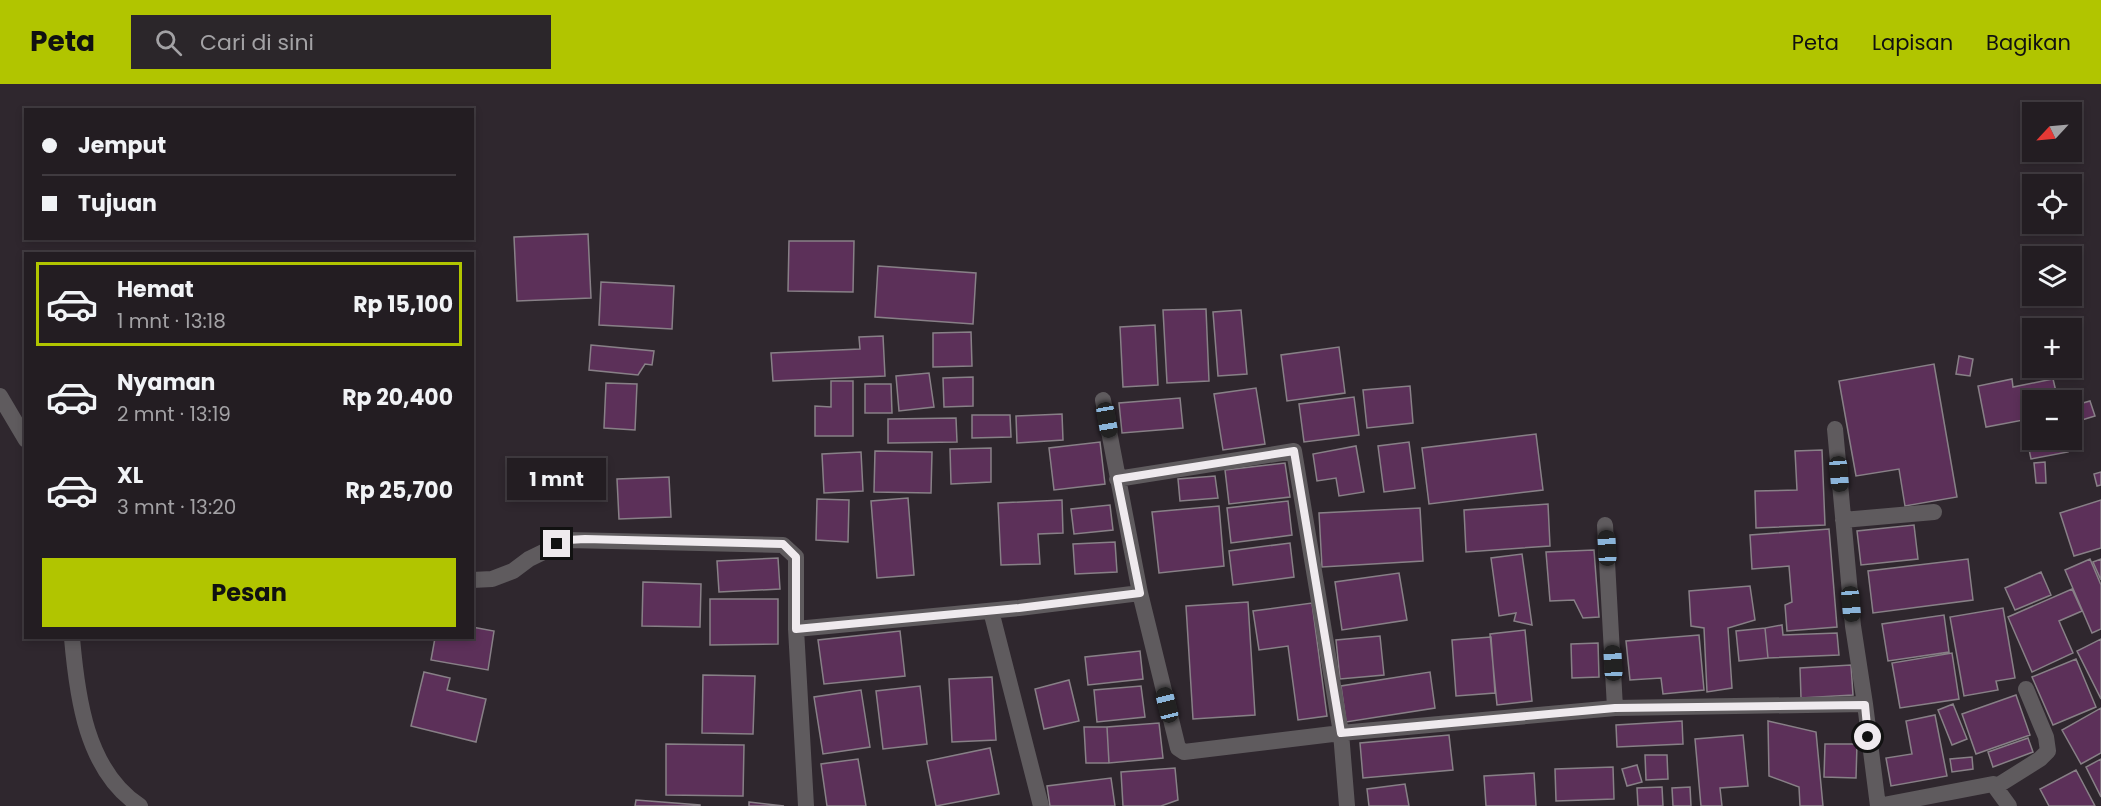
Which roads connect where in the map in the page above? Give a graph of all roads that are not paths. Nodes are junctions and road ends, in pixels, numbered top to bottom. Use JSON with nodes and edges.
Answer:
{"nodes":[{"id":1,"x":0,"y":396,"type":"edge"},
{"id":2,"x":1103,"y":400,"type":"dead end"},
{"id":3,"x":1835,"y":429,"type":"dead end"},
{"id":4,"x":24,"y":437,"type":"edge"},
{"id":5,"x":1117,"y":479,"type":"junction"},
{"id":6,"x":1934,"y":512,"type":"dead end"},
{"id":7,"x":1843,"y":520,"type":"junction"},
{"id":8,"x":1605,"y":525,"type":"dead end"},
{"id":9,"x":474,"y":580,"type":"edge"},
{"id":10,"x":1140,"y":593,"type":"junction"},
{"id":11,"x":991,"y":611,"type":"junction"},
{"id":12,"x":796,"y":629,"type":"junction"},
{"id":13,"x":72,"y":639,"type":"edge"},
{"id":14,"x":2026,"y":688,"type":"dead end"},
{"id":15,"x":1865,"y":705,"type":"junction"},
{"id":16,"x":1615,"y":708,"type":"junction"},
{"id":17,"x":1341,"y":733,"type":"junction"},
{"id":18,"x":1997,"y":786,"type":"junction"},
{"id":19,"x":140,"y":806,"type":"edge"},
{"id":20,"x":806,"y":806,"type":"edge"},
{"id":21,"x":1041,"y":806,"type":"edge"},
{"id":22,"x":1347,"y":806,"type":"edge"},
{"id":23,"x":2009,"y":806,"type":"edge"}],
"edges":[{"from":1,"to":4,"type":"street"},
{"from":2,"to":5,"type":"street"},
{"from":3,"to":7,"type":"street"},
{"from":5,"to":10,"type":"street"},
{"from":5,"to":17,"type":"street"},
{"from":6,"to":7,"type":"street"},
{"from":7,"to":15,"type":"street"},
{"from":8,"to":16,"type":"street"},
{"from":9,"to":12,"type":"street"},
{"from":10,"to":11,"type":"street"},
{"from":10,"to":17,"type":"street"},
{"from":11,"to":12,"type":"street"},
{"from":11,"to":21,"type":"street"},
{"from":12,"to":20,"type":"street"},
{"from":13,"to":19,"type":"street"},
{"from":14,"to":18,"type":"street"},
{"from":15,"to":16,"type":"street"},
{"from":15,"to":18,"type":"street"},
{"from":16,"to":17,"type":"street"},
{"from":17,"to":22,"type":"street"},
{"from":18,"to":23,"type":"street"}]}
